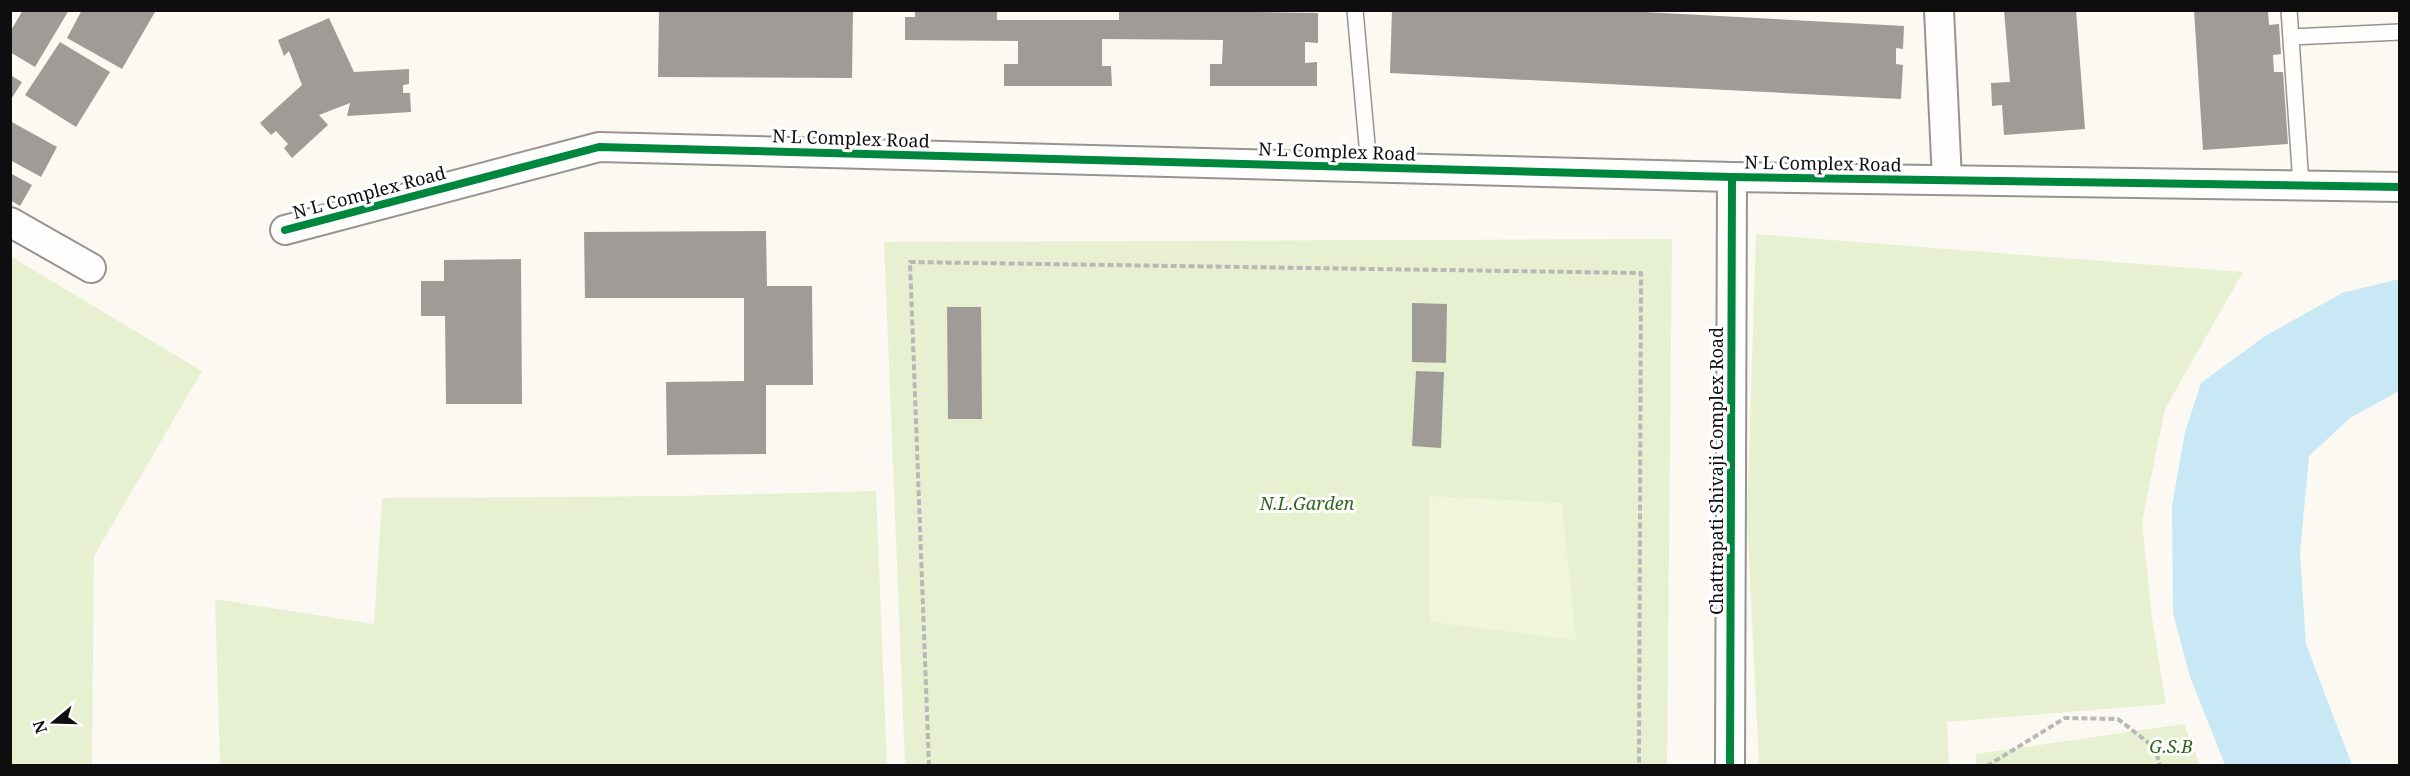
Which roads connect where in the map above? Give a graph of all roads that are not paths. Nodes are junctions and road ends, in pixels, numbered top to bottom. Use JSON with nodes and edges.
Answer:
{"nodes":[{"id":1,"x":1355,"y":10,"type":"edge"},
{"id":2,"x":1939,"y":10,"type":"edge"},
{"id":3,"x":2289,"y":10,"type":"edge"},
{"id":4,"x":2400,"y":32,"type":"edge"},
{"id":5,"x":2291,"y":37,"type":"junction"},
{"id":6,"x":1369,"y":167,"type":"junction"},
{"id":7,"x":1732,"y":177,"type":"junction"},
{"id":8,"x":1947,"y":180,"type":"junction"},
{"id":9,"x":2301,"y":184,"type":"junction"},
{"id":10,"x":2400,"y":187,"type":"edge"},
{"id":11,"x":10,"y":222,"type":"edge"},
{"id":12,"x":285,"y":230,"type":"dead end"},
{"id":13,"x":92,"y":268,"type":"dead end"},
{"id":14,"x":1730,"y":765,"type":"edge"}],
"edges":[{"from":1,"to":6,"type":"lane"},
{"from":2,"to":8,"type":"street"},
{"from":3,"to":5,"type":"lane"},
{"from":4,"to":5,"type":"lane"},
{"from":5,"to":9,"type":"lane"},
{"from":6,"to":7,"type":"street","name":"N L Complex Road"},
{"from":6,"to":12,"type":"street","name":"N L Complex Road"},
{"from":7,"to":8,"type":"street","name":"N L Complex Road"},
{"from":7,"to":14,"type":"street","name":"Chattrapati Shivaji Complex Road"},
{"from":8,"to":9,"type":"street","name":"N L Complex Road"},
{"from":9,"to":10,"type":"street","name":"N L Complex Road"},
{"from":11,"to":13,"type":"street"}]}
